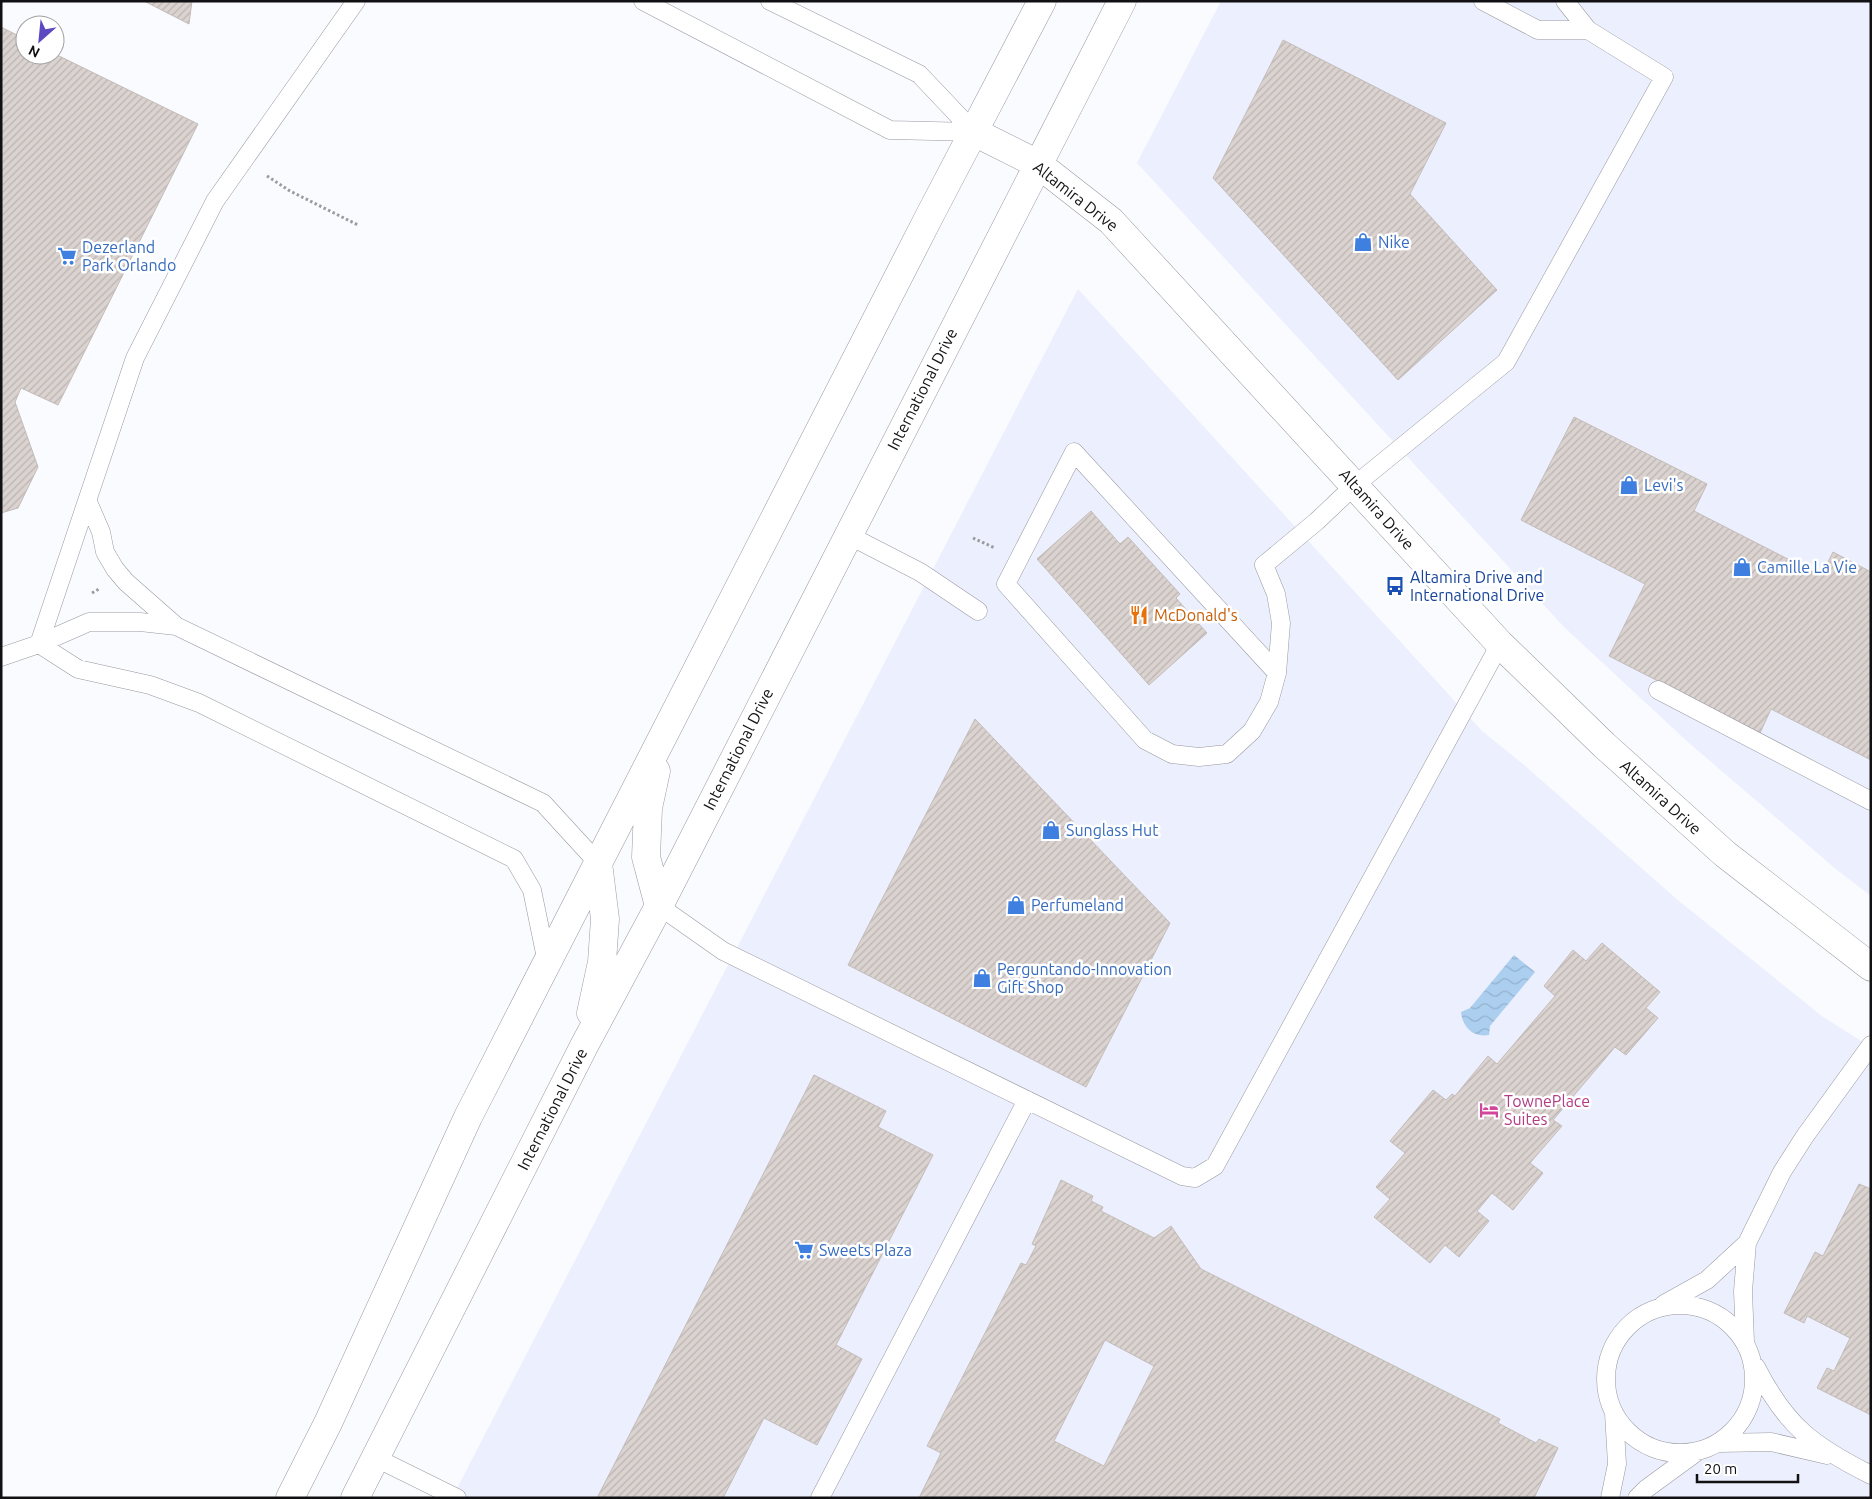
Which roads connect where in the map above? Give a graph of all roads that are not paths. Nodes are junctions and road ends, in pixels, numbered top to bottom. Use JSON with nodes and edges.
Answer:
{"nodes":[{"id":1,"x":356,"y":1,"type":"edge"},
{"id":2,"x":643,"y":1,"type":"edge"},
{"id":3,"x":770,"y":1,"type":"edge"},
{"id":4,"x":1042,"y":1,"type":"edge"},
{"id":5,"x":1122,"y":1,"type":"edge"},
{"id":6,"x":1483,"y":1,"type":"edge"},
{"id":7,"x":1565,"y":1,"type":"edge"},
{"id":8,"x":1588,"y":30,"type":"junction"},
{"id":9,"x":974,"y":132,"type":"junction"},
{"id":10,"x":1038,"y":164,"type":"junction"},
{"id":11,"x":1355,"y":485,"type":"junction"},
{"id":12,"x":88,"y":502,"type":"junction"},
{"id":13,"x":848,"y":535,"type":"junction"},
{"id":14,"x":978,"y":611,"type":"dead end"},
{"id":15,"x":176,"y":626,"type":"junction"},
{"id":16,"x":39,"y":644,"type":"junction"},
{"id":17,"x":1500,"y":644,"type":"junction"},
{"id":18,"x":1,"y":657,"type":"edge"},
{"id":19,"x":1277,"y":673,"type":"junction"},
{"id":20,"x":1658,"y":690,"type":"dead end"},
{"id":21,"x":663,"y":738,"type":"junction"},
{"id":22,"x":1871,"y":801,"type":"edge"},
{"id":23,"x":598,"y":863,"type":"junction"},
{"id":24,"x":658,"y":906,"type":"junction"},
{"id":25,"x":548,"y":963,"type":"junction"},
{"id":26,"x":1871,"y":967,"type":"edge"},
{"id":27,"x":1871,"y":1045,"type":"edge"},
{"id":28,"x":584,"y":1046,"type":"junction"},
{"id":29,"x":1027,"y":1100,"type":"junction"},
{"id":30,"x":1747,"y":1243,"type":"junction"},
{"id":31,"x":1657,"y":1308,"type":"junction"},
{"id":32,"x":1745,"y":1342,"type":"junction"},
{"id":33,"x":1754,"y":1363,"type":"junction"},
{"id":34,"x":1614,"y":1413,"type":"junction"},
{"id":35,"x":1719,"y":1443,"type":"junction"},
{"id":36,"x":1698,"y":1451,"type":"junction"},
{"id":37,"x":1835,"y":1457,"type":"junction"},
{"id":38,"x":376,"y":1458,"type":"junction"},
{"id":39,"x":1871,"y":1475,"type":"edge"},
{"id":40,"x":290,"y":1498,"type":"edge"},
{"id":41,"x":355,"y":1498,"type":"edge"},
{"id":42,"x":457,"y":1498,"type":"edge"},
{"id":43,"x":820,"y":1498,"type":"edge"},
{"id":44,"x":1610,"y":1498,"type":"edge"},
{"id":45,"x":1637,"y":1498,"type":"edge"}],
"edges":[{"from":1,"to":12,"type":"lane"},
{"from":2,"to":9,"type":"lane"},
{"from":3,"to":9,"type":"lane"},
{"from":4,"to":9,"type":"street"},
{"from":5,"to":10,"type":"street","name":"International Drive"},
{"from":6,"to":8,"type":"lane"},
{"from":7,"to":8,"type":"lane"},
{"from":8,"to":11,"type":"lane"},
{"from":9,"to":10,"type":"street","name":"Altamira Drive"},
{"from":9,"to":21,"type":"street"},
{"from":10,"to":11,"type":"street","name":"Altamira Drive"},
{"from":10,"to":13,"type":"street","name":"International Drive"},
{"from":11,"to":17,"type":"street","name":"Altamira Drive"},
{"from":11,"to":19,"type":"lane"},
{"from":12,"to":15,"type":"lane"},
{"from":12,"to":16,"type":"lane"},
{"from":13,"to":14,"type":"lane"},
{"from":13,"to":24,"type":"street","name":"International Drive"},
{"from":15,"to":16,"type":"lane"},
{"from":15,"to":23,"type":"lane"},
{"from":16,"to":18,"type":"lane"},
{"from":16,"to":25,"type":"lane"},
{"from":17,"to":26,"type":"street","name":"Altamira Drive"},
{"from":17,"to":29,"type":"lane"},
{"from":19,"to":19,"type":"lane"},
{"from":20,"to":22,"type":"lane"},
{"from":21,"to":23,"type":"street"},
{"from":21,"to":24,"type":"street"},
{"from":23,"to":25,"type":"street"},
{"from":23,"to":28,"type":"street"},
{"from":24,"to":28,"type":"street","name":"International Drive"},
{"from":24,"to":29,"type":"lane"},
{"from":25,"to":40,"type":"street"},
{"from":27,"to":30,"type":"lane"},
{"from":28,"to":38,"type":"street","name":"International Drive"},
{"from":29,"to":43,"type":"lane"},
{"from":30,"to":31,"type":"lane"},
{"from":30,"to":32,"type":"lane"},
{"from":31,"to":32,"type":"lane"},
{"from":31,"to":34,"type":"lane"},
{"from":32,"to":33,"type":"lane"},
{"from":33,"to":35,"type":"lane"},
{"from":33,"to":37,"type":"lane"},
{"from":34,"to":36,"type":"lane"},
{"from":34,"to":44,"type":"lane"},
{"from":35,"to":36,"type":"lane"},
{"from":35,"to":37,"type":"lane"},
{"from":36,"to":45,"type":"lane"},
{"from":37,"to":39,"type":"lane"},
{"from":38,"to":41,"type":"street","name":"International Drive"},
{"from":38,"to":42,"type":"lane"}]}
